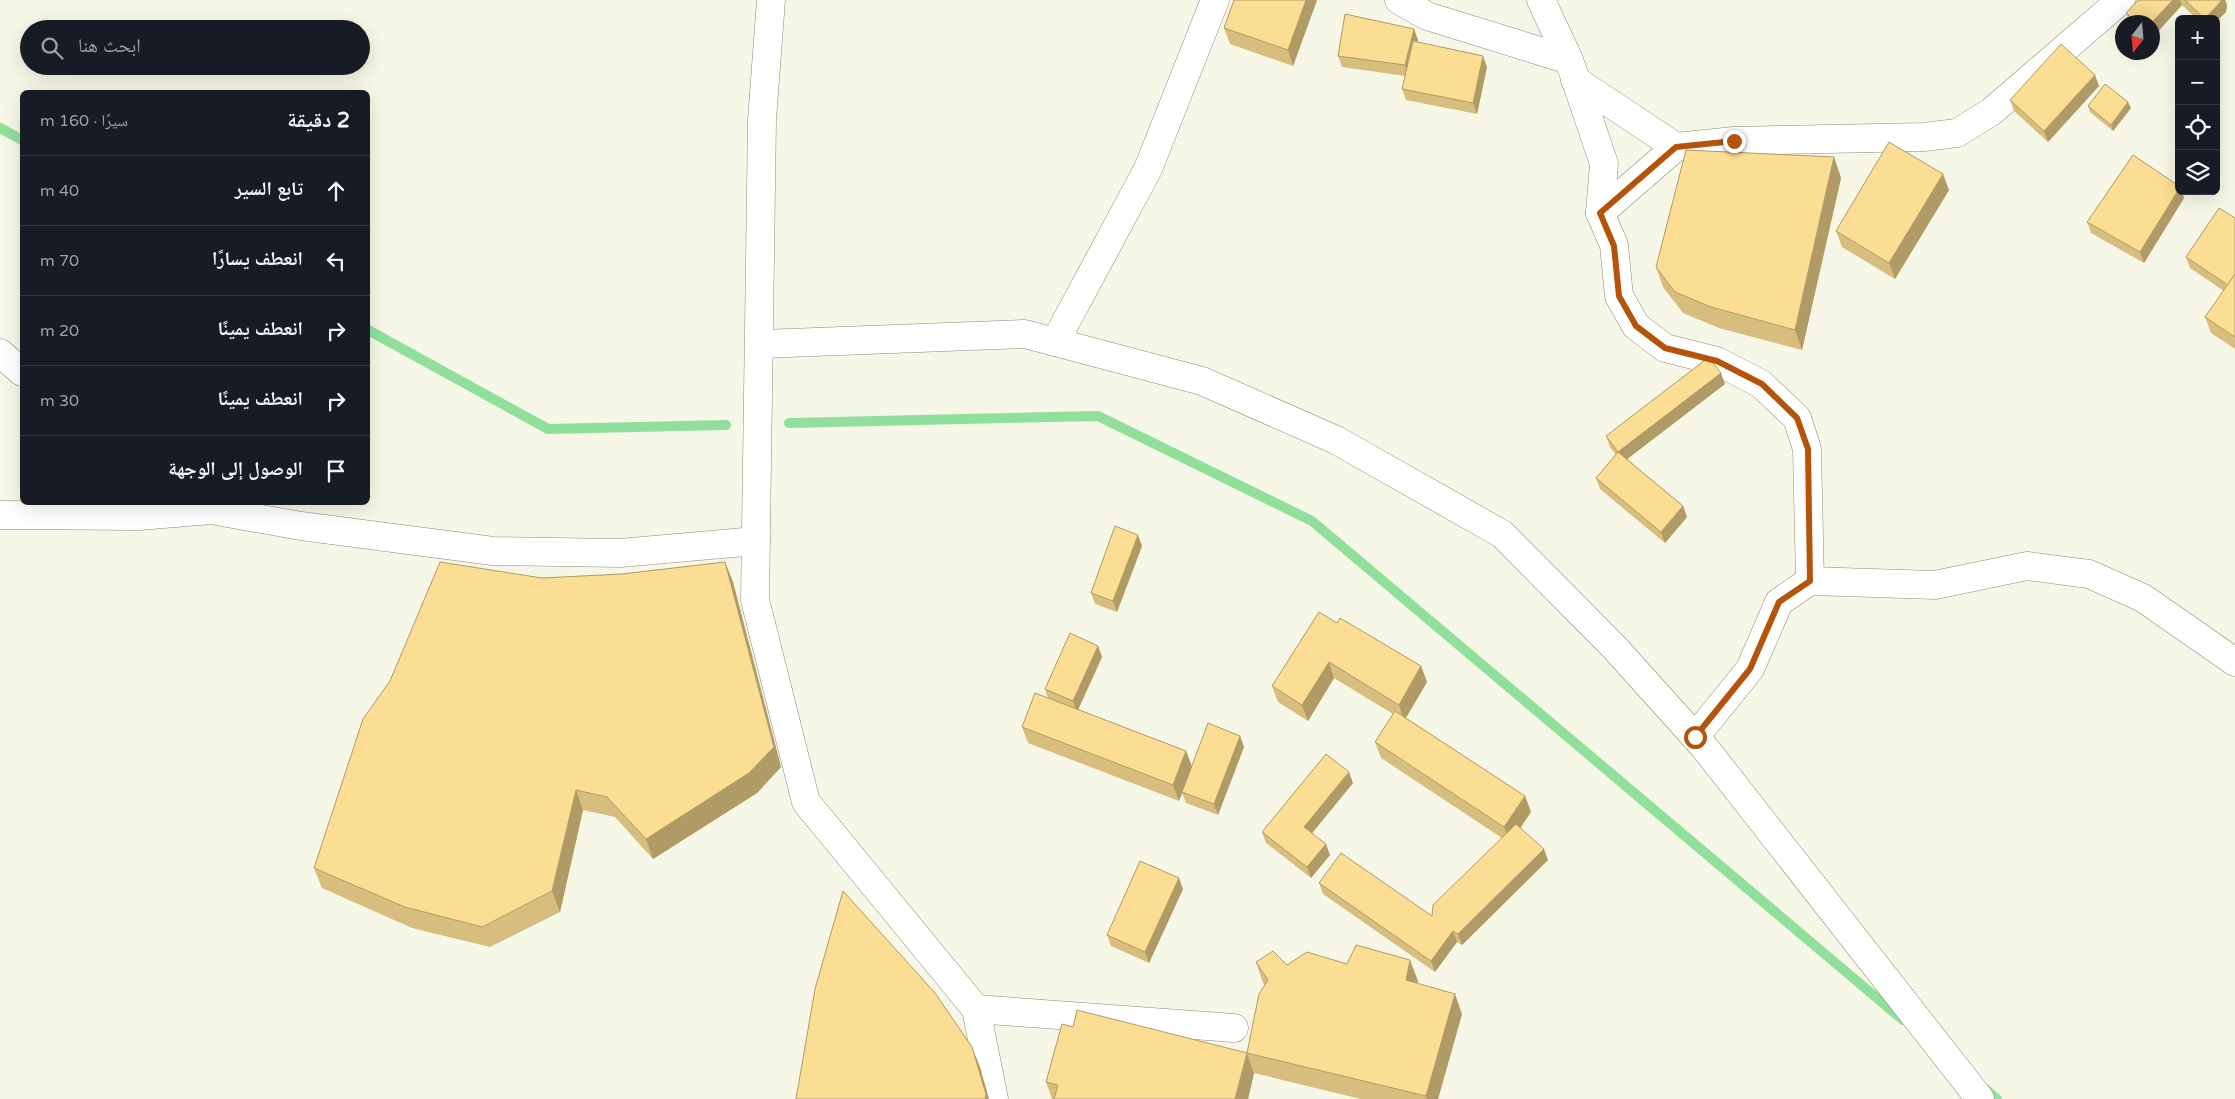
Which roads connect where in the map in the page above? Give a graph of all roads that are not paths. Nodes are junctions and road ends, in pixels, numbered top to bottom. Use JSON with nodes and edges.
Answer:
{"nodes":[{"id":1,"x":772,"y":0,"type":"edge"},
{"id":2,"x":1215,"y":0,"type":"edge"},
{"id":3,"x":1399,"y":0,"type":"edge"},
{"id":4,"x":1541,"y":0,"type":"edge"},
{"id":5,"x":2121,"y":0,"type":"edge"},
{"id":6,"x":1434,"y":8,"type":"edge"},
{"id":7,"x":1572,"y":70,"type":"junction"},
{"id":8,"x":1676,"y":147,"type":"junction"},
{"id":9,"x":1600,"y":213,"type":"junction"},
{"id":10,"x":1055,"y":342,"type":"junction"},
{"id":11,"x":758,"y":344,"type":"junction"},
{"id":12,"x":0,"y":353,"type":"edge"},
{"id":13,"x":20,"y":370,"type":"edge"},
{"id":14,"x":206,"y":506,"type":"edge"},
{"id":15,"x":0,"y":515,"type":"edge"},
{"id":16,"x":756,"y":541,"type":"junction"},
{"id":17,"x":1810,"y":581,"type":"junction"},
{"id":18,"x":2235,"y":662,"type":"edge"},
{"id":19,"x":1695,"y":737,"type":"junction"},
{"id":20,"x":976,"y":1010,"type":"junction"},
{"id":21,"x":1234,"y":1028,"type":"dead end"},
{"id":22,"x":994,"y":1099,"type":"edge"},
{"id":23,"x":1980,"y":1099,"type":"edge"}],
"edges":[{"from":1,"to":11,"type":"street"},
{"from":2,"to":10,"type":"street"},
{"from":3,"to":6,"type":"street"},
{"from":4,"to":7,"type":"street"},
{"from":5,"to":8,"type":"street"},
{"from":6,"to":7,"type":"street"},
{"from":7,"to":8,"type":"street"},
{"from":7,"to":9,"type":"street"},
{"from":8,"to":9,"type":"street"},
{"from":9,"to":17,"type":"street"},
{"from":10,"to":11,"type":"street"},
{"from":10,"to":19,"type":"street"},
{"from":11,"to":16,"type":"street"},
{"from":12,"to":13,"type":"street"},
{"from":14,"to":15,"type":"street"},
{"from":14,"to":16,"type":"street"},
{"from":16,"to":20,"type":"street"},
{"from":17,"to":18,"type":"street"},
{"from":17,"to":19,"type":"street"},
{"from":19,"to":23,"type":"street"},
{"from":20,"to":21,"type":"street"},
{"from":20,"to":22,"type":"street"}]}
